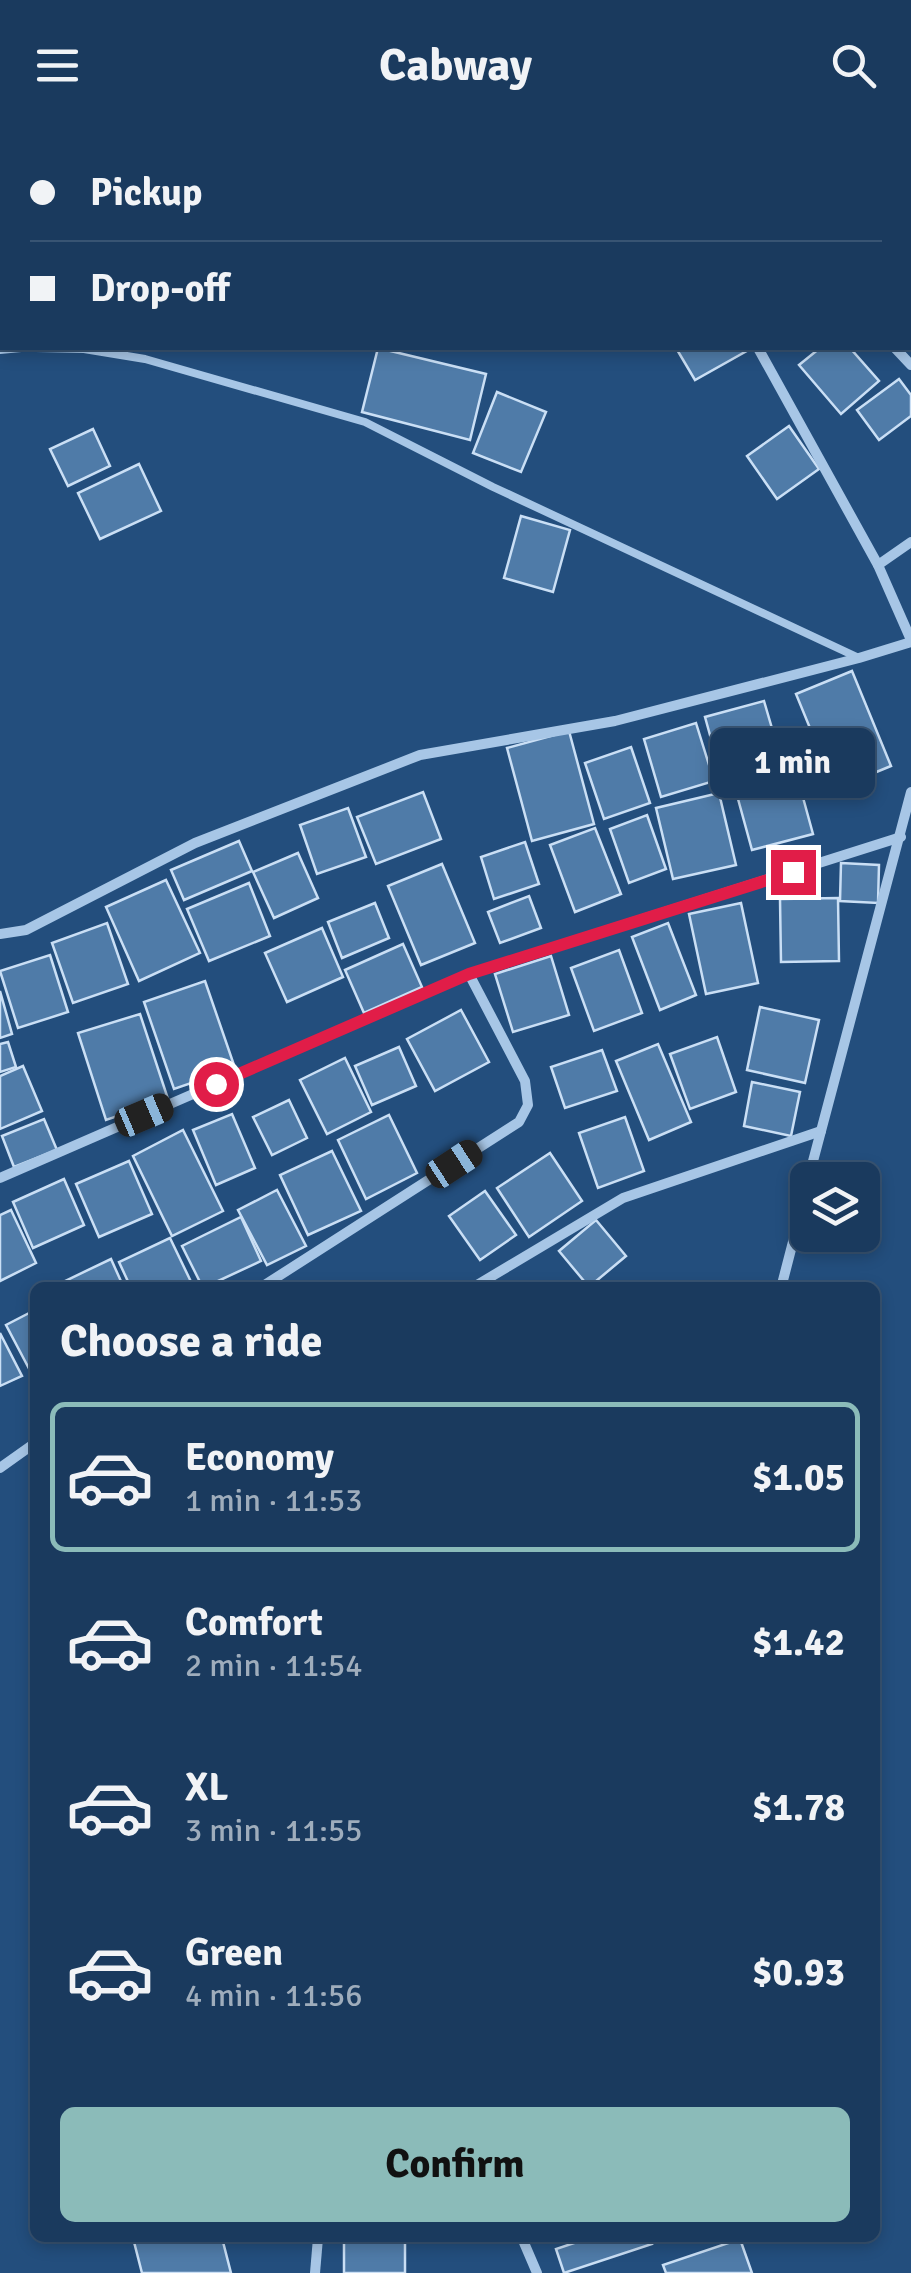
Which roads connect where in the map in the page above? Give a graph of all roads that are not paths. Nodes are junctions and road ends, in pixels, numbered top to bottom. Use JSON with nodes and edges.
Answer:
{"nodes":[{"id":1,"x":90,"y":350,"type":"edge"},
{"id":2,"x":759,"y":350,"type":"edge"},
{"id":3,"x":911,"y":542,"type":"edge"},
{"id":4,"x":878,"y":564,"type":"junction"},
{"id":5,"x":911,"y":641,"type":"edge"},
{"id":6,"x":858,"y":658,"type":"junction"},
{"id":7,"x":911,"y":792,"type":"edge"},
{"id":8,"x":901,"y":838,"type":"junction"},
{"id":9,"x":0,"y":934,"type":"edge"},
{"id":10,"x":469,"y":974,"type":"junction"},
{"id":11,"x":821,"y":1132,"type":"junction"},
{"id":12,"x":813,"y":1162,"type":"edge"},
{"id":13,"x":0,"y":1178,"type":"edge"},
{"id":14,"x":791,"y":1252,"type":"edge"},
{"id":15,"x":269,"y":1282,"type":"edge"},
{"id":16,"x":482,"y":1282,"type":"edge"},
{"id":17,"x":783,"y":1282,"type":"edge"},
{"id":18,"x":30,"y":1447,"type":"edge"},
{"id":19,"x":0,"y":1468,"type":"edge"},
{"id":20,"x":318,"y":2242,"type":"edge"},
{"id":21,"x":524,"y":2242,"type":"edge"},
{"id":22,"x":316,"y":2273,"type":"edge"},
{"id":23,"x":537,"y":2273,"type":"edge"}],
"edges":[{"from":1,"to":6,"type":"lane"},
{"from":2,"to":4,"type":"street"},
{"from":3,"to":4,"type":"street"},
{"from":4,"to":5,"type":"street"},
{"from":5,"to":6,"type":"street"},
{"from":6,"to":9,"type":"street"},
{"from":7,"to":8,"type":"street"},
{"from":8,"to":10,"type":"street"},
{"from":8,"to":11,"type":"street"},
{"from":10,"to":13,"type":"street"},
{"from":10,"to":15,"type":"street"},
{"from":11,"to":12,"type":"street"},
{"from":11,"to":16,"type":"street"},
{"from":14,"to":17,"type":"street"},
{"from":18,"to":19,"type":"street"},
{"from":20,"to":22,"type":"street"},
{"from":21,"to":23,"type":"street"}]}
